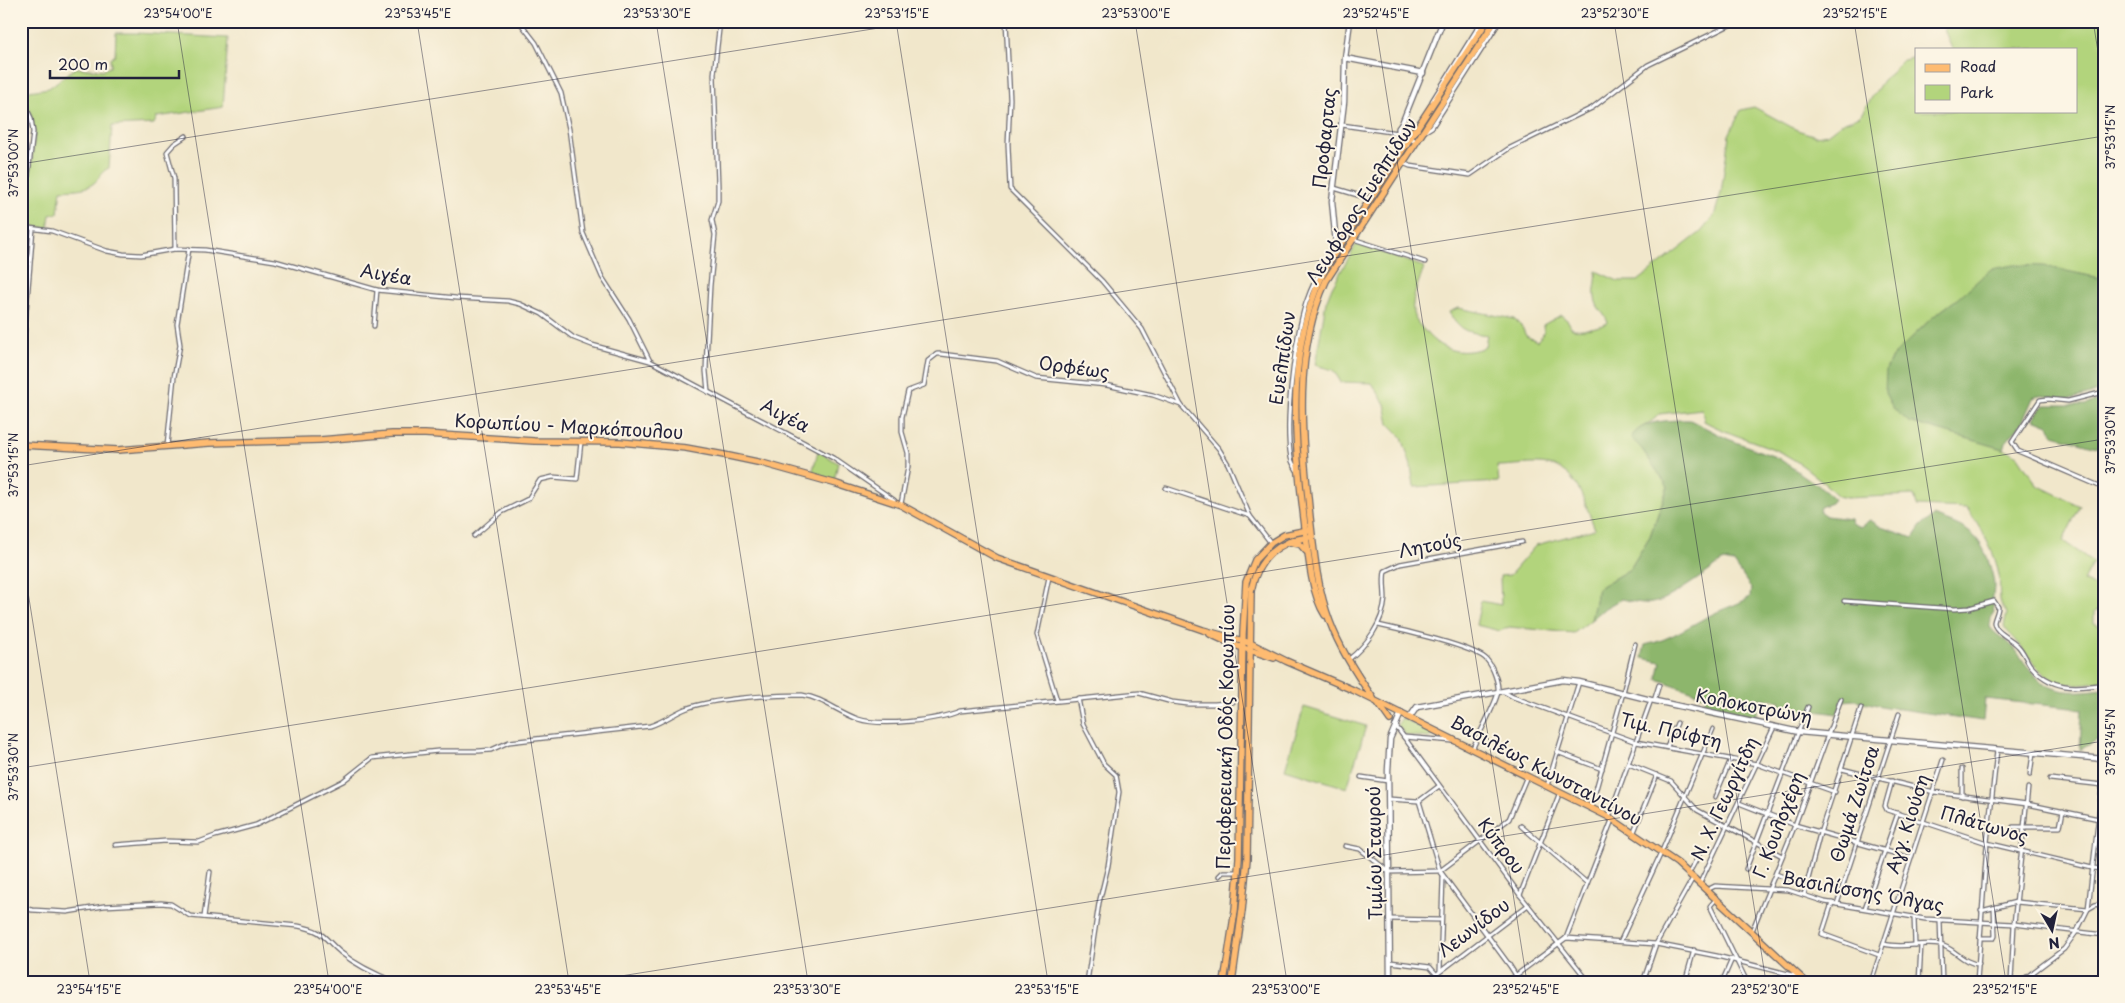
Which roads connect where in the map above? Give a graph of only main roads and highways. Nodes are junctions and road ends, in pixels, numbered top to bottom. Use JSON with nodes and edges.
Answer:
{"nodes":[{"id":1,"x":1487,"y":21,"type":"edge"},
{"id":2,"x":1495,"y":21,"type":"edge"},
{"id":3,"x":1404,"y":124,"type":"road end"},
{"id":4,"x":1420,"y":131,"type":"junction"},
{"id":5,"x":1410,"y":144,"type":"junction"},
{"id":6,"x":21,"y":446,"type":"edge"},
{"id":7,"x":1304,"y":519,"type":"junction"},
{"id":8,"x":1308,"y":530,"type":"junction"},
{"id":9,"x":1292,"y":532,"type":"junction"},
{"id":10,"x":1309,"y":537,"type":"junction"},
{"id":11,"x":1287,"y":541,"type":"junction"},
{"id":12,"x":1308,"y":556,"type":"junction"},
{"id":13,"x":1330,"y":621,"type":"junction"},
{"id":14,"x":1203,"y":630,"type":"junction"},
{"id":15,"x":1243,"y":641,"type":"junction"},
{"id":16,"x":1250,"y":643,"type":"junction"},
{"id":17,"x":1242,"y":648,"type":"junction"},
{"id":18,"x":1250,"y":651,"type":"junction"},
{"id":19,"x":1286,"y":661,"type":"junction"},
{"id":20,"x":1375,"y":701,"type":"junction"},
{"id":21,"x":1392,"y":722,"type":"road end"},
{"id":22,"x":1805,"y":980,"type":"edge"},
{"id":23,"x":1224,"y":982,"type":"edge"},
{"id":24,"x":1232,"y":982,"type":"edge"}],
"edges":[{"from":1,"to":4,"type":"main road","name":"Λεωφόρος Ευελπίδων"},
{"from":2,"to":4,"type":"main road","name":"Λεωφόρος Ευελπίδων"},
{"from":3,"to":4,"type":"main road"},
{"from":4,"to":5,"type":"main road","name":"Λεωφόρος Ευελπίδων"},
{"from":5,"to":7,"type":"main road","name":"Λεωφόρος Ευελπίδων"},
{"from":5,"to":8,"type":"main road","name":"Λεωφόρος Ευελπίδων"},
{"from":6,"to":14,"type":"main road","name":"Κορωπίου - Μαρκόπουλου"},
{"from":7,"to":8,"type":"main road","name":"Λεωφόρος Ευελπίδων"},
{"from":7,"to":9,"type":"main road"},
{"from":8,"to":9,"type":"main road","name":"Περιφερειακή Οδός Κορωπίου"},
{"from":8,"to":10,"type":"main road","name":"Λεωφόρος Ευελπίδων"},
{"from":9,"to":15,"type":"main road","name":"Περιφερειακή Οδός Κορωπίου"},
{"from":10,"to":11,"type":"main road"},
{"from":10,"to":12,"type":"main road","name":"Λεωφόρος Ευελπίδων"},
{"from":10,"to":13,"type":"main road","name":"Λεωφόρος Ευελπίδων"},
{"from":11,"to":12,"type":"main road"},
{"from":11,"to":16,"type":"main road","name":"Περιφερειακή Οδός Κορωπίου"},
{"from":12,"to":13,"type":"main road","name":"Λεωφόρος Ευελπίδων"},
{"from":13,"to":20,"type":"main road","name":"Λεωφόρος Ευελπίδων"},
{"from":14,"to":15,"type":"main road","name":"Κορωπίου - Μαρκόπουλου"},
{"from":14,"to":17,"type":"main road","name":"Κορωπίου - Μαρκόπουλου"},
{"from":15,"to":16,"type":"main road","name":"Κορωπίου - Μαρκόπουλου"},
{"from":15,"to":17,"type":"main road","name":"Περιφερειακή Οδός Κορωπίου"},
{"from":16,"to":18,"type":"main road","name":"Περιφερειακή Οδός Κορωπίου"},
{"from":16,"to":19,"type":"main road","name":"Κορωπίου - Μαρκόπουλου"},
{"from":17,"to":18,"type":"main road","name":"Κορωπίου - Μαρκόπουλου"},
{"from":17,"to":23,"type":"main road","name":"Περιφερειακή Οδός Κορωπίου"},
{"from":18,"to":19,"type":"main road","name":"Κορωπίου - Μαρκόπουλου"},
{"from":18,"to":24,"type":"main road","name":"Περιφερειακή Οδός Κορωπίου"},
{"from":19,"to":20,"type":"main road","name":"Κορωπίου - Μαρκόπουλου"},
{"from":20,"to":21,"type":"main road","name":"Λεωφόρος Ευελπίδων"},
{"from":20,"to":22,"type":"main road","name":"Βασιλέως Κωνσταντίνου"}]}
